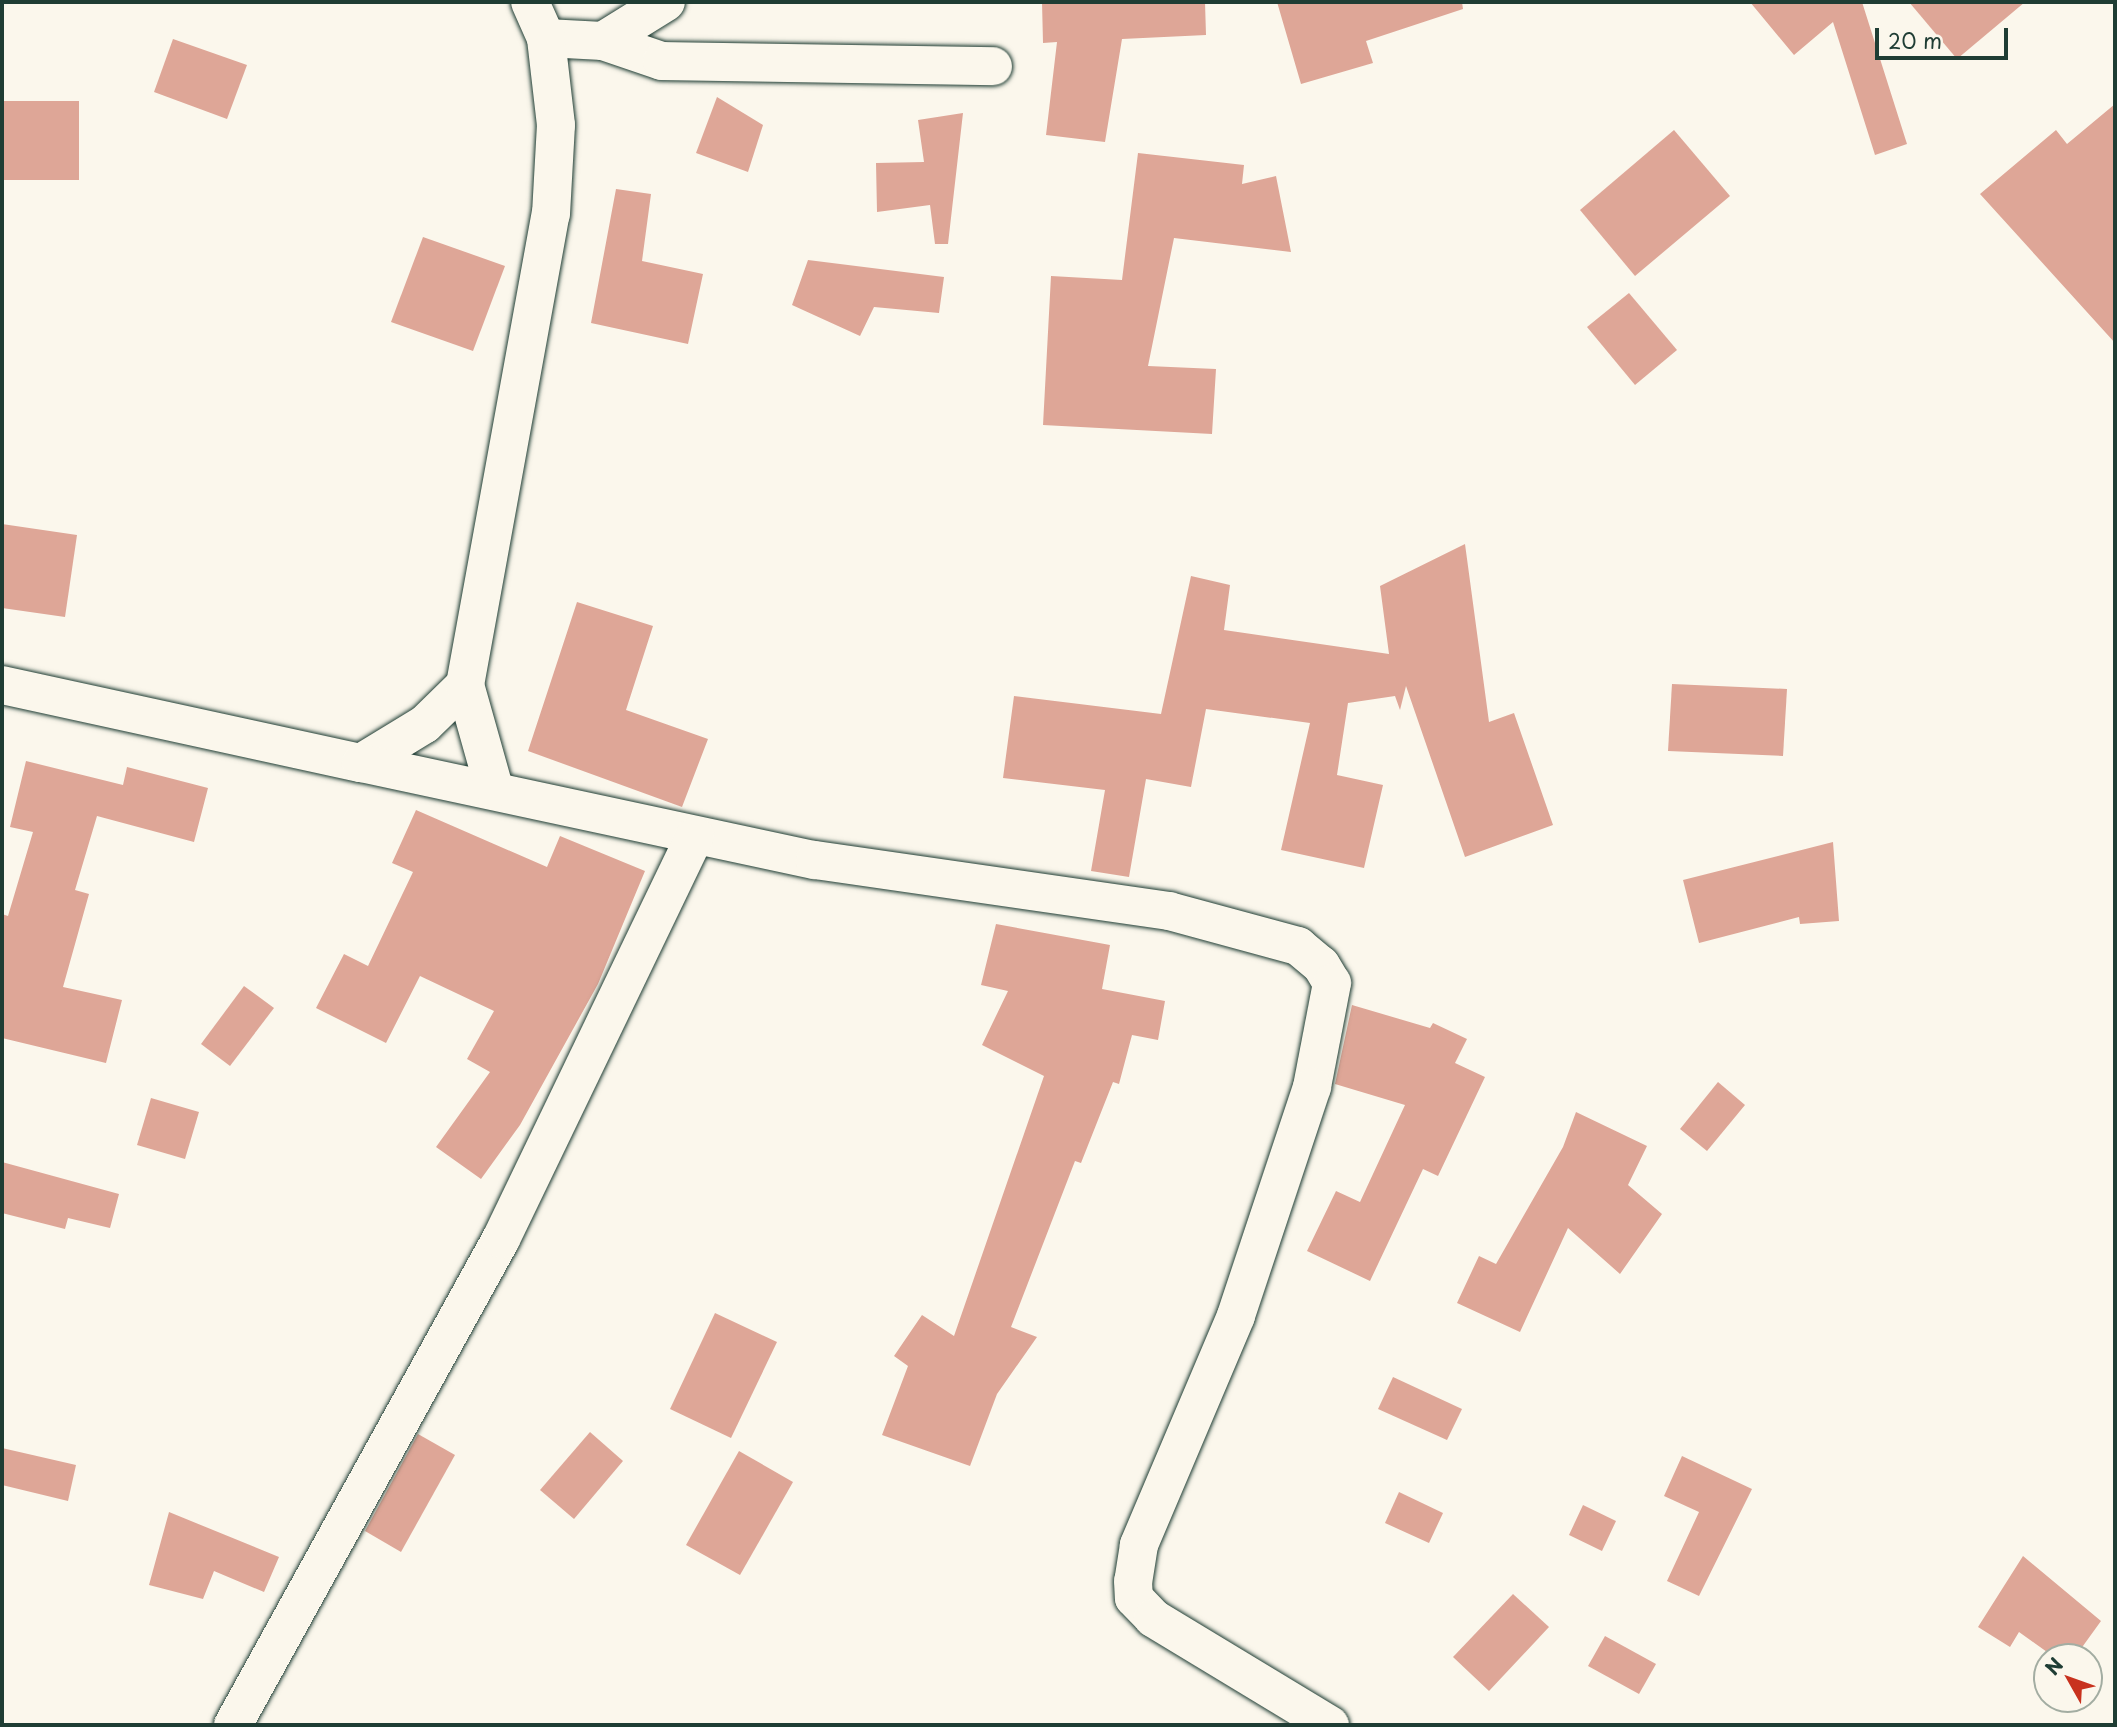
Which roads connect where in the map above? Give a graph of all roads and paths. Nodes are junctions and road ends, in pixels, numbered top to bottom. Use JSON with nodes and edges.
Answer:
{"nodes":[{"id":1,"x":530,"y":2,"type":"edge"},
{"id":2,"x":666,"y":2,"type":"edge"},
{"id":3,"x":546,"y":38,"type":"junction"},
{"id":4,"x":603,"y":41,"type":"junction"},
{"id":5,"x":993,"y":66,"type":"dead end"},
{"id":6,"x":2,"y":685,"type":"edge"},
{"id":7,"x":465,"y":685,"type":"junction"},
{"id":8,"x":361,"y":763,"type":"junction"},
{"id":9,"x":494,"y":788,"type":"junction"},
{"id":10,"x":695,"y":836,"type":"junction"},
{"id":11,"x":233,"y":1725,"type":"edge"},
{"id":12,"x":1330,"y":1725,"type":"edge"}],
"edges":[{"from":1,"to":3,"type":"street"},
{"from":2,"to":4,"type":"street"},
{"from":3,"to":4,"type":"street"},
{"from":3,"to":7,"type":"street"},
{"from":4,"to":5,"type":"street"},
{"from":6,"to":8,"type":"street"},
{"from":7,"to":8,"type":"street"},
{"from":7,"to":9,"type":"street"},
{"from":8,"to":9,"type":"street"},
{"from":9,"to":10,"type":"street"},
{"from":10,"to":11,"type":"street"},
{"from":10,"to":12,"type":"street"}]}
